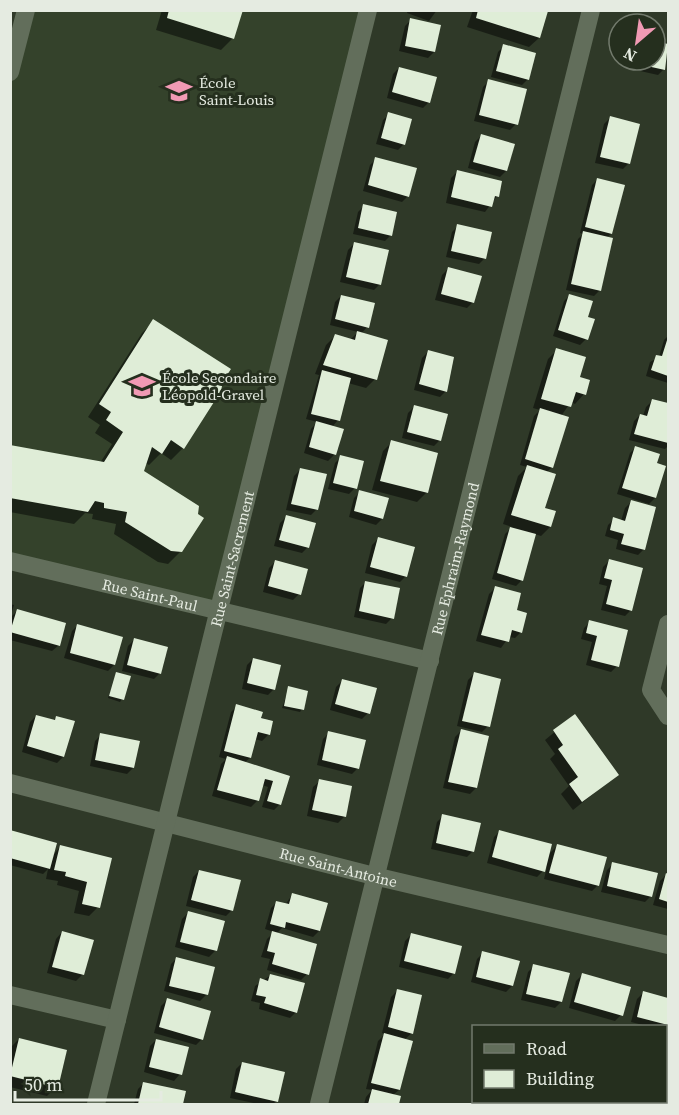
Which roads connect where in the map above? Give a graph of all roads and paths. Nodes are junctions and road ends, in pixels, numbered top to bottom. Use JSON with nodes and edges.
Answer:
{"nodes":[{"id":1,"x":26,"y":10,"type":"edge"},
{"id":2,"x":368,"y":10,"type":"edge"},
{"id":3,"x":591,"y":10,"type":"edge"},
{"id":4,"x":10,"y":72,"type":"edge"},
{"id":5,"x":10,"y":561,"type":"edge"},
{"id":6,"x":218,"y":611,"type":"junction"},
{"id":7,"x":669,"y":624,"type":"edge"},
{"id":8,"x":430,"y":661,"type":"junction"},
{"id":9,"x":669,"y":716,"type":"edge"},
{"id":10,"x":10,"y":783,"type":"edge"},
{"id":11,"x":165,"y":824,"type":"junction"},
{"id":12,"x":374,"y":876,"type":"junction"},
{"id":13,"x":669,"y":945,"type":"edge"},
{"id":14,"x":10,"y":995,"type":"edge"},
{"id":15,"x":117,"y":1020,"type":"junction"},
{"id":16,"x":96,"y":1104,"type":"edge"},
{"id":17,"x":319,"y":1104,"type":"edge"}],
"edges":[{"from":1,"to":4,"type":"street"},
{"from":2,"to":6,"type":"street","name":"Rue Saint-Sacrement"},
{"from":3,"to":8,"type":"street","name":"Rue Ephraim-Raymond"},
{"from":5,"to":6,"type":"street","name":"Rue Saint-Paul"},
{"from":6,"to":8,"type":"street","name":"Rue Saint-Paul"},
{"from":6,"to":11,"type":"street","name":"Rue Saint-Sacrement"},
{"from":7,"to":9,"type":"street"},
{"from":8,"to":12,"type":"street","name":"Rue Ephraim-Raymond"},
{"from":10,"to":11,"type":"street","name":"Rue Saint-Antoine"},
{"from":11,"to":12,"type":"street","name":"Rue Saint-Antoine"},
{"from":11,"to":15,"type":"street","name":"Rue Saint-Sacrement"},
{"from":12,"to":13,"type":"street","name":"Rue Saint-Antoine"},
{"from":12,"to":17,"type":"street","name":"Rue Ephraim-Raymond"},
{"from":14,"to":15,"type":"street"},
{"from":15,"to":16,"type":"street","name":"Rue Saint-Sacrement"}]}
